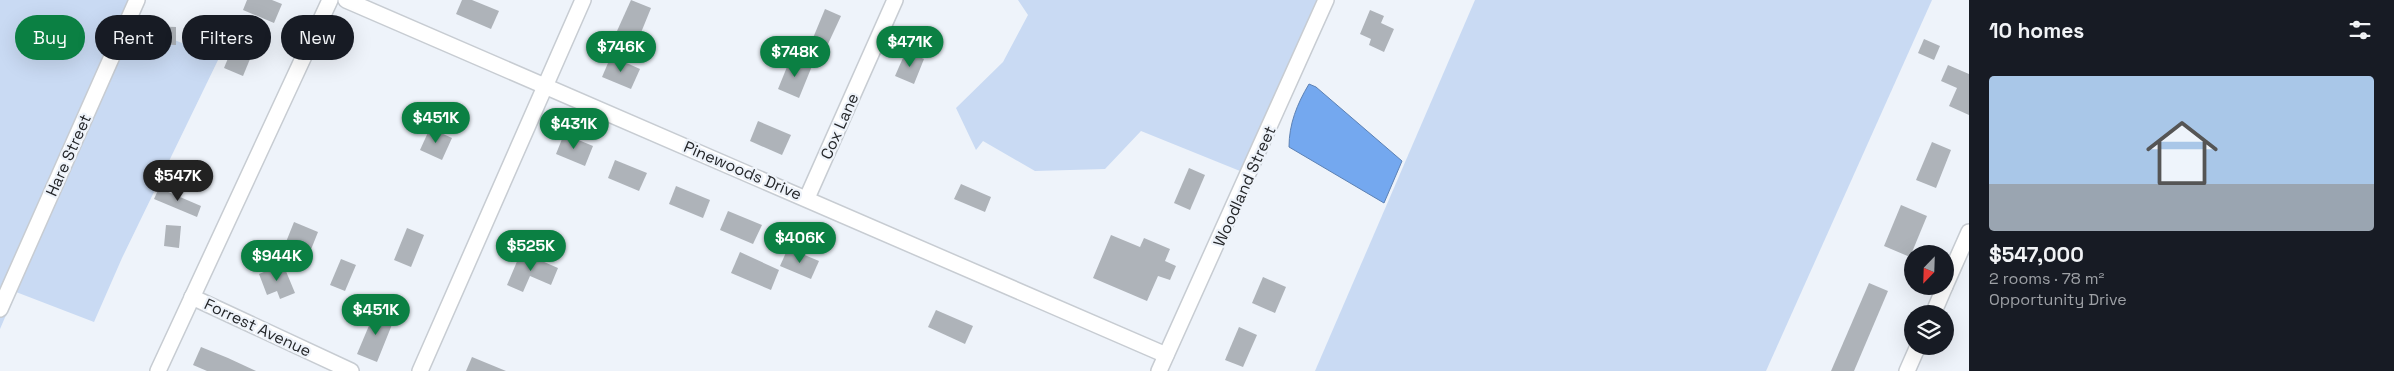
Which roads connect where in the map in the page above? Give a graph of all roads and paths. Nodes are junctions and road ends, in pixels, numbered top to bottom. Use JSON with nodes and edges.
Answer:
{"nodes":[{"id":1,"x":137,"y":0,"type":"edge"},
{"id":2,"x":330,"y":0,"type":"edge"},
{"id":3,"x":346,"y":0,"type":"edge"},
{"id":4,"x":583,"y":0,"type":"edge"},
{"id":5,"x":895,"y":0,"type":"edge"},
{"id":6,"x":1326,"y":0,"type":"edge"},
{"id":7,"x":545,"y":86,"type":"junction"},
{"id":8,"x":807,"y":198,"type":"junction"},
{"id":9,"x":1969,"y":232,"type":"edge"},
{"id":10,"x":1954,"y":266,"type":"edge"},
{"id":11,"x":192,"y":296,"type":"junction"},
{"id":12,"x":0,"y":309,"type":"edge"},
{"id":13,"x":1166,"y":355,"type":"junction"},
{"id":14,"x":1914,"y":355,"type":"edge"},
{"id":15,"x":158,"y":371,"type":"edge"},
{"id":16,"x":350,"y":371,"type":"edge"},
{"id":17,"x":420,"y":371,"type":"edge"},
{"id":18,"x":1159,"y":371,"type":"edge"},
{"id":19,"x":1907,"y":371,"type":"edge"}],
"edges":[{"from":1,"to":12,"type":"street","name":"Hare Street"},
{"from":2,"to":11,"type":"street"},
{"from":3,"to":7,"type":"street","name":"Pinewoods Drive"},
{"from":4,"to":7,"type":"street"},
{"from":5,"to":8,"type":"street","name":"Cox Lane"},
{"from":6,"to":13,"type":"street","name":"Woodland Street"},
{"from":7,"to":8,"type":"street","name":"Pinewoods Drive"},
{"from":7,"to":17,"type":"street"},
{"from":8,"to":13,"type":"street","name":"Pinewoods Drive"},
{"from":9,"to":10,"type":"street"},
{"from":11,"to":15,"type":"street"},
{"from":11,"to":16,"type":"street","name":"Forrest Avenue"},
{"from":13,"to":18,"type":"street","name":"Woodland Street"},
{"from":14,"to":19,"type":"street"}]}
